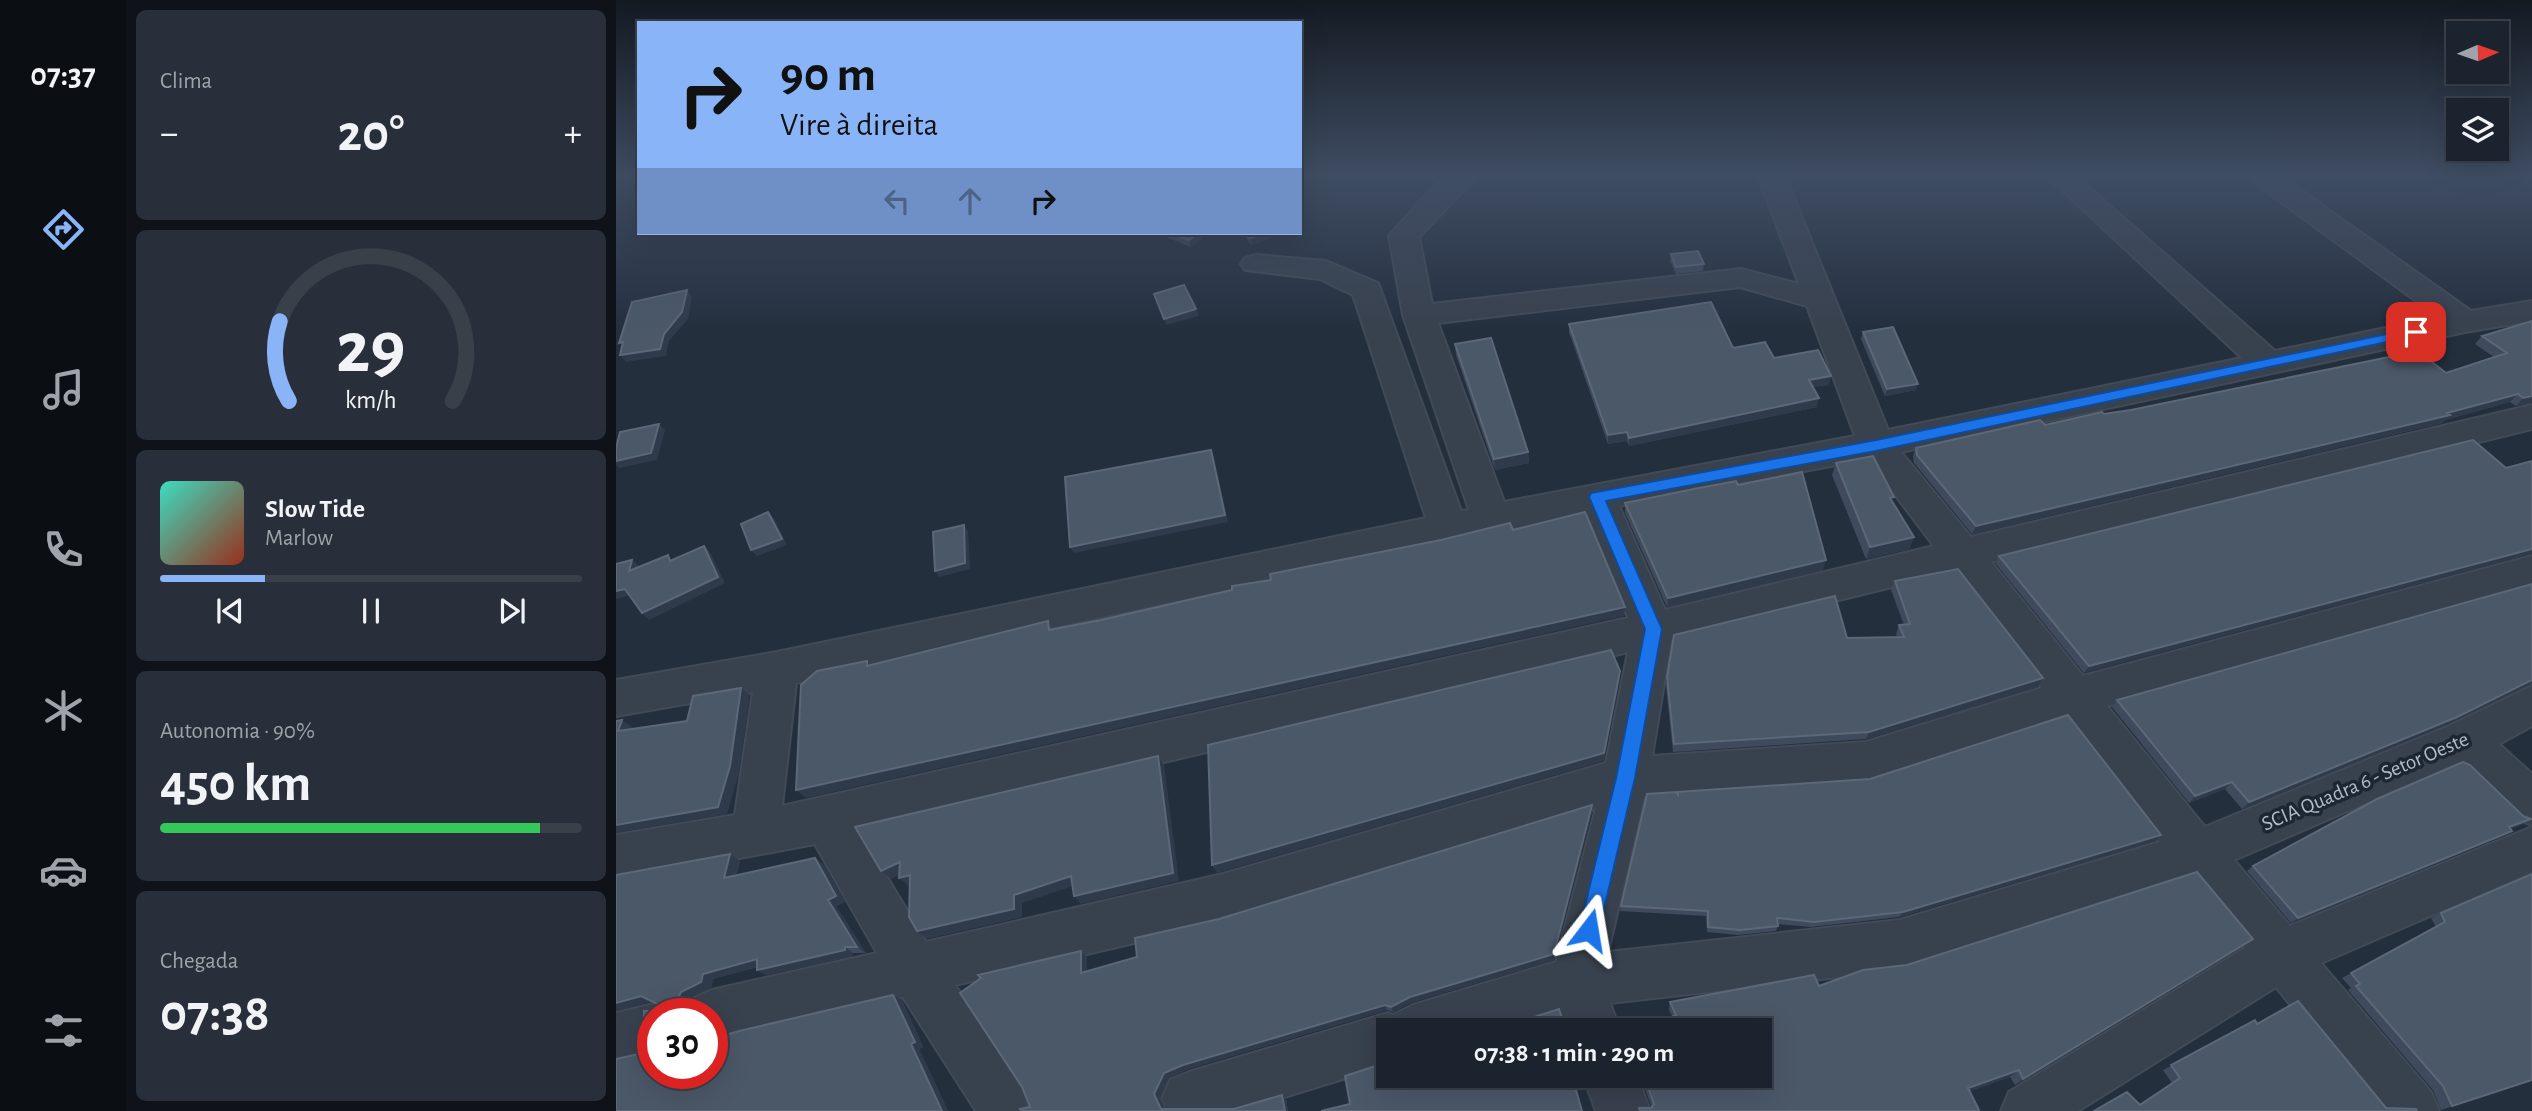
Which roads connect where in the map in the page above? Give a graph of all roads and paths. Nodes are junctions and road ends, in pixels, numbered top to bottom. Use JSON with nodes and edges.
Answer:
{"nodes":[{"id":1,"x":1791,"y":227,"type":"joint"},
{"id":2,"x":1411,"y":228,"type":"edge"},
{"id":3,"x":2118,"y":228,"type":"edge"},
{"id":4,"x":2335,"y":228,"type":"edge"},
{"id":5,"x":1256,"y":264,"type":"dead end"},
{"id":6,"x":1741,"y":278,"type":"junction"},
{"id":7,"x":1820,"y":300,"type":"junction"},
{"id":8,"x":2532,"y":311,"type":"edge"},
{"id":9,"x":1419,"y":315,"type":"junction"},
{"id":10,"x":2465,"y":322,"type":"junction"},
{"id":11,"x":2268,"y":363,"type":"junction"},
{"id":12,"x":2532,"y":417,"type":"edge"},
{"id":13,"x":1876,"y":445,"type":"junction"},
{"id":14,"x":1597,"y":497,"type":"junction"},
{"id":15,"x":1491,"y":519,"type":"junction"},
{"id":16,"x":1448,"y":528,"type":"junction"},
{"id":17,"x":1959,"y":554,"type":"junction"},
{"id":18,"x":2532,"y":571,"type":"edge"},
{"id":19,"x":1653,"y":629,"type":"junction"},
{"id":20,"x":777,"y":670,"type":"junction"},
{"id":21,"x":2072,"y":697,"type":"junction"},
{"id":22,"x":616,"y":698,"type":"edge"},
{"id":23,"x":2532,"y":705,"type":"edge"},
{"id":24,"x":2465,"y":740,"type":"junction"},
{"id":25,"x":1626,"y":778,"type":"junction"},
{"id":26,"x":2532,"y":804,"type":"edge"},
{"id":27,"x":827,"y":820,"type":"junction"},
{"id":28,"x":757,"y":831,"type":"junction"},
{"id":29,"x":2532,"y":849,"type":"edge"},
{"id":30,"x":2197,"y":853,"type":"junction"},
{"id":31,"x":616,"y":858,"type":"edge"},
{"id":32,"x":2282,"y":954,"type":"junction"},
{"id":33,"x":914,"y":969,"type":"junction"},
{"id":34,"x":1576,"y":981,"type":"junction"},
{"id":35,"x":728,"y":1012,"type":"edge"},
{"id":36,"x":1455,"y":1018,"type":"edge"},
{"id":37,"x":1589,"y":1018,"type":"edge"},
{"id":38,"x":637,"y":1034,"type":"edge"},
{"id":39,"x":616,"y":1039,"type":"edge"},
{"id":40,"x":1376,"y":1043,"type":"edge"},
{"id":41,"x":1614,"y":1088,"type":"edge"},
{"id":42,"x":1189,"y":1099,"type":"dead end"},
{"id":43,"x":1008,"y":1111,"type":"edge"},
{"id":44,"x":1623,"y":1111,"type":"edge"},
{"id":45,"x":2028,"y":1111,"type":"edge"},
{"id":46,"x":2412,"y":1111,"type":"edge"}],
"edges":[{"from":1,"to":6,"type":"street"},
{"from":1,"to":7,"type":"street"},
{"from":2,"to":9,"type":"street"},
{"from":3,"to":11,"type":"street"},
{"from":4,"to":10,"type":"street"},
{"from":5,"to":16,"type":"street"},
{"from":6,"to":7,"type":"street"},
{"from":6,"to":9,"type":"street"},
{"from":7,"to":13,"type":"street"},
{"from":8,"to":10,"type":"street"},
{"from":9,"to":15,"type":"street"},
{"from":10,"to":11,"type":"street"},
{"from":11,"to":13,"type":"street"},
{"from":12,"to":17,"type":"street"},
{"from":13,"to":14,"type":"street"},
{"from":13,"to":17,"type":"street"},
{"from":14,"to":15,"type":"street"},
{"from":14,"to":19,"type":"street"},
{"from":15,"to":16,"type":"street"},
{"from":16,"to":20,"type":"street"},
{"from":17,"to":19,"type":"street"},
{"from":17,"to":21,"type":"street"},
{"from":18,"to":21,"type":"street"},
{"from":19,"to":25,"type":"street"},
{"from":19,"to":27,"type":"street"},
{"from":20,"to":22,"type":"street"},
{"from":20,"to":28,"type":"street"},
{"from":21,"to":25,"type":"street"},
{"from":21,"to":30,"type":"street"},
{"from":23,"to":24,"type":"street","name":"SCIA Quadra 6 - Setor Oeste"},
{"from":24,"to":26,"type":"street"},
{"from":24,"to":30,"type":"street","name":"SCIA Quadra 6 - Setor Oeste"},
{"from":25,"to":33,"type":"street"},
{"from":25,"to":34,"type":"street"},
{"from":27,"to":28,"type":"street"},
{"from":27,"to":33,"type":"street"},
{"from":28,"to":31,"type":"street"},
{"from":29,"to":32,"type":"street"},
{"from":30,"to":32,"type":"street"},
{"from":30,"to":34,"type":"street","name":"SCIA Quadra 6 - Setor Oeste"},
{"from":32,"to":45,"type":"street"},
{"from":32,"to":46,"type":"street"},
{"from":33,"to":35,"type":"street"},
{"from":33,"to":43,"type":"street"},
{"from":34,"to":36,"type":"street","name":"SCIA Quadra 6 - Setor Oeste"},
{"from":34,"to":37,"type":"street"},
{"from":38,"to":39,"type":"street"},
{"from":40,"to":42,"type":"street"},
{"from":41,"to":44,"type":"street"}]}
